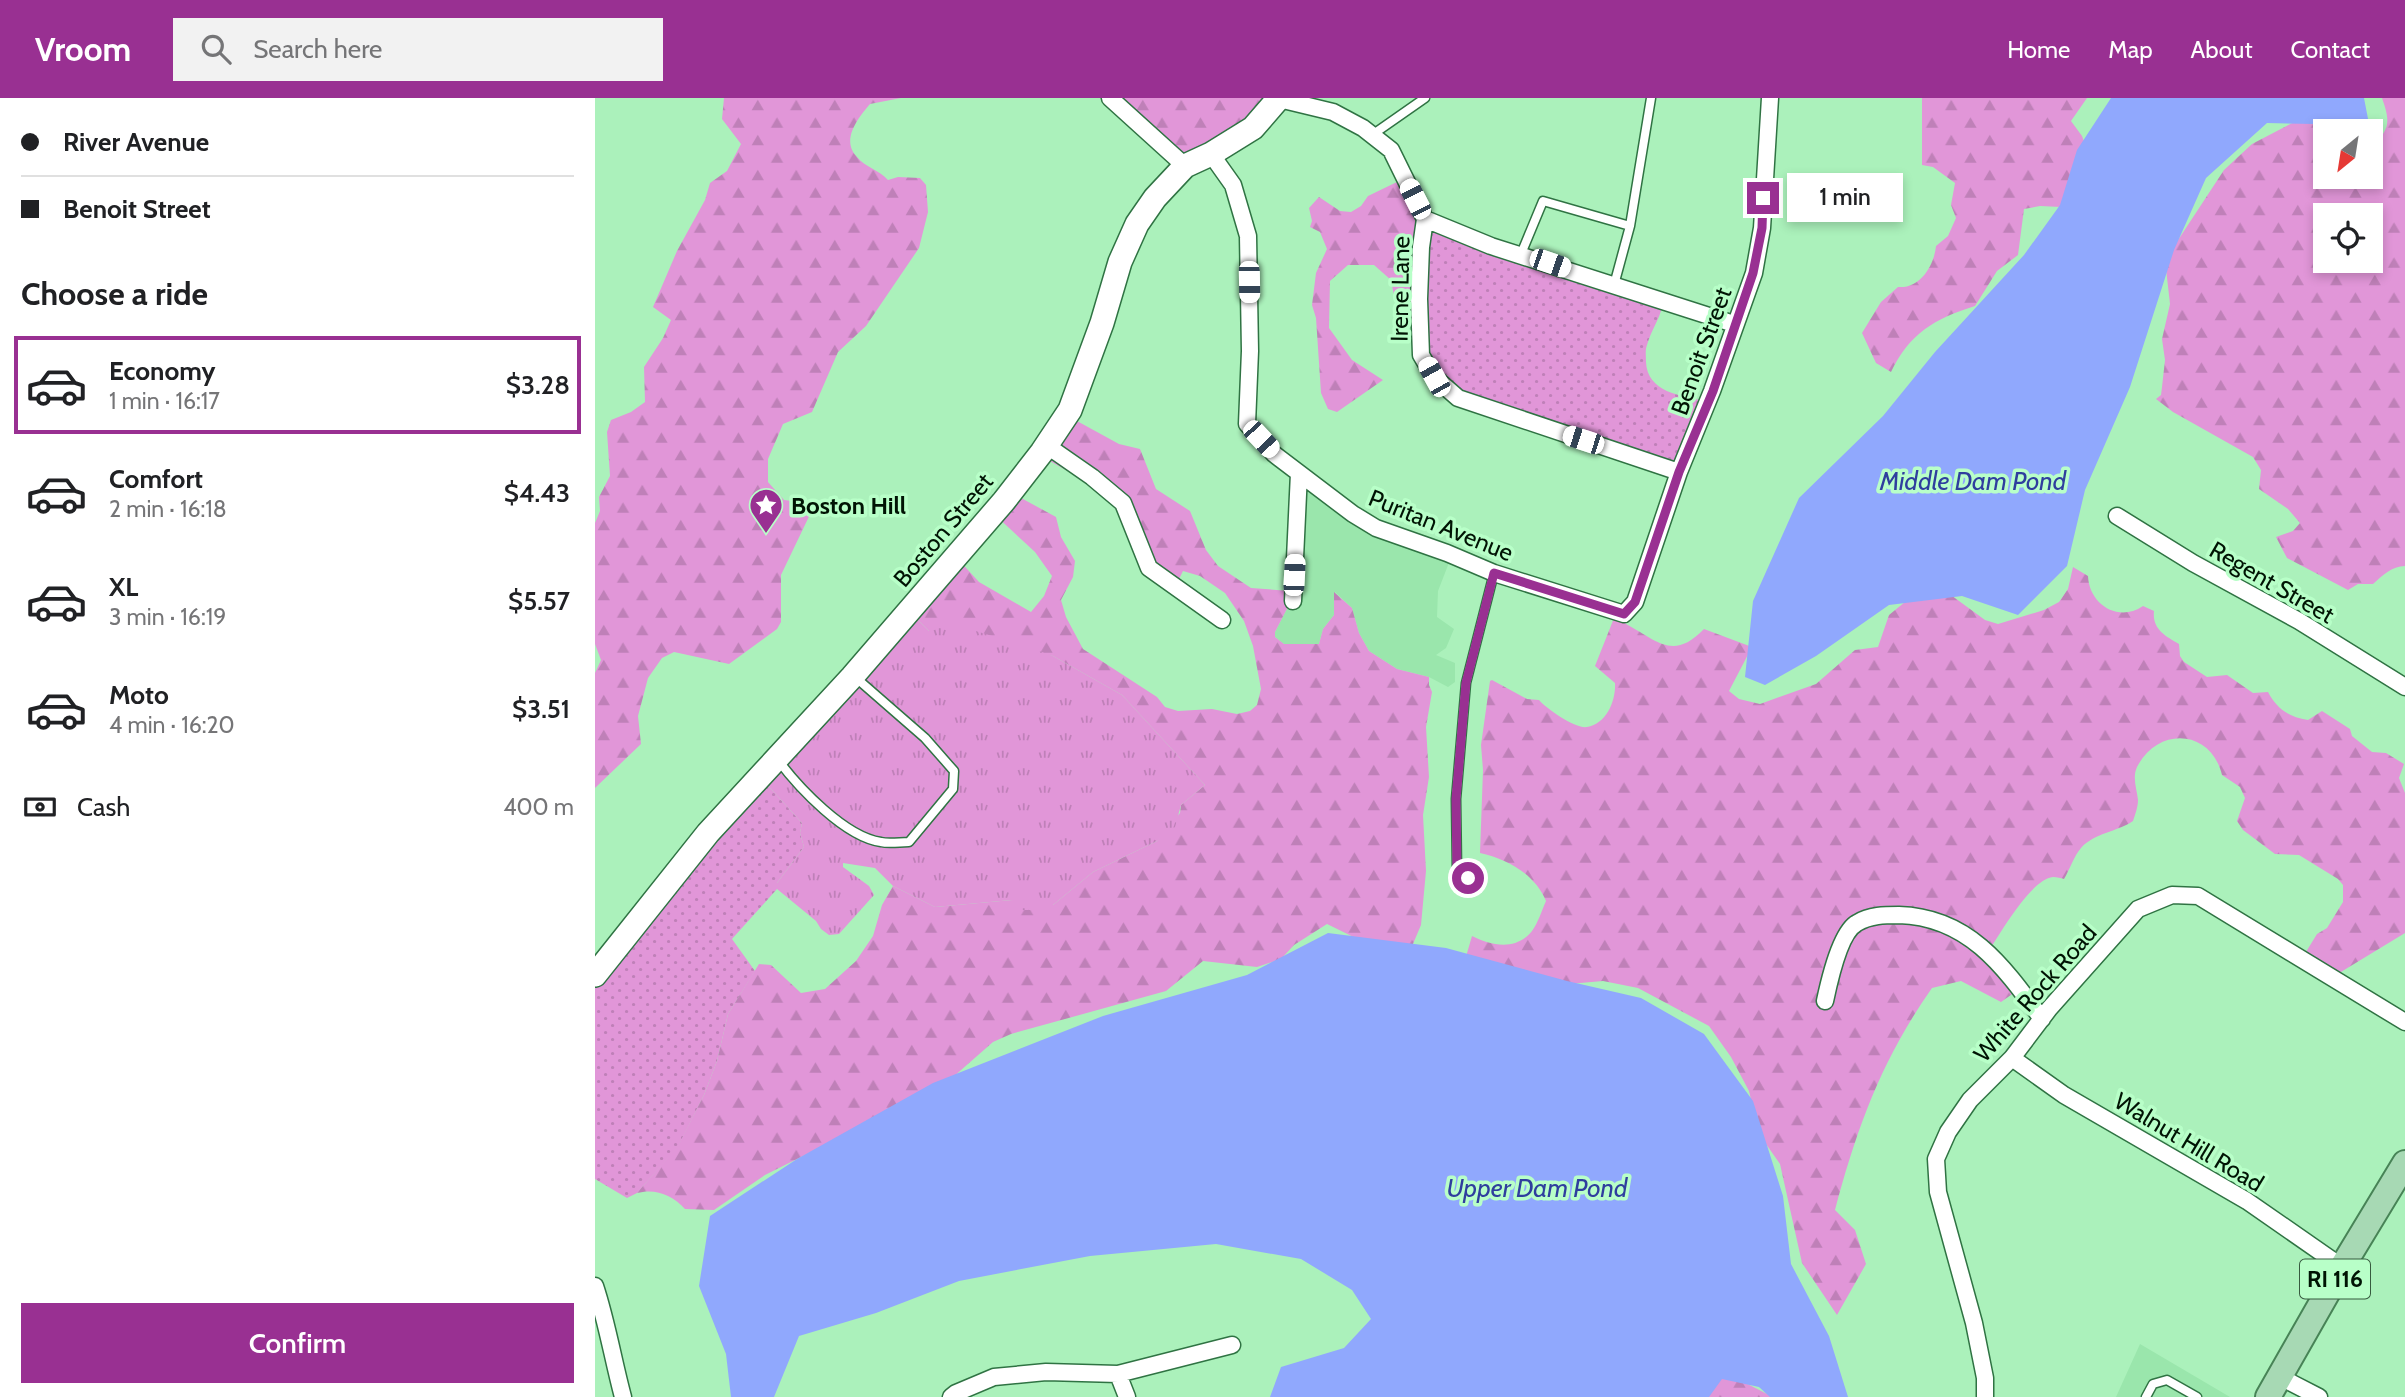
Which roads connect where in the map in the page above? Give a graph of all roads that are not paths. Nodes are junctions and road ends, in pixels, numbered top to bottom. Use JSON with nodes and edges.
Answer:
{"nodes":[{"id":1,"x":1110,"y":98,"type":"edge"},
{"id":2,"x":1425,"y":98,"type":"edge"},
{"id":3,"x":1651,"y":98,"type":"edge"},
{"id":4,"x":1770,"y":98,"type":"edge"},
{"id":5,"x":1279,"y":99,"type":"edge"},
{"id":6,"x":1372,"y":135,"type":"junction"},
{"id":7,"x":1211,"y":154,"type":"junction"},
{"id":8,"x":1185,"y":166,"type":"junction"},
{"id":9,"x":1425,"y":219,"type":"junction"},
{"id":10,"x":1630,"y":226,"type":"junction"},
{"id":11,"x":1521,"y":254,"type":"junction"},
{"id":12,"x":1614,"y":285,"type":"junction"},
{"id":13,"x":1734,"y":324,"type":"junction"},
{"id":14,"x":1046,"y":445,"type":"junction"},
{"id":15,"x":1299,"y":472,"type":"junction"},
{"id":16,"x":1679,"y":472,"type":"junction"},
{"id":17,"x":2117,"y":516,"type":"dead end"},
{"id":18,"x":1494,"y":573,"type":"junction"},
{"id":19,"x":1293,"y":601,"type":"dead end"},
{"id":20,"x":1630,"y":609,"type":"joint"},
{"id":21,"x":1221,"y":620,"type":"dead end"},
{"id":22,"x":853,"y":676,"type":"junction"},
{"id":23,"x":2405,"y":687,"type":"edge"},
{"id":24,"x":778,"y":760,"type":"junction"},
{"id":25,"x":1468,"y":878,"type":"dead end"},
{"id":26,"x":595,"y":975,"type":"edge"},
{"id":27,"x":1825,"y":1001,"type":"dead end"},
{"id":28,"x":2042,"y":1018,"type":"junction"},
{"id":29,"x":2405,"y":1022,"type":"edge"},
{"id":30,"x":2012,"y":1058,"type":"junction"},
{"id":31,"x":2405,"y":1163,"type":"edge"},
{"id":32,"x":2342,"y":1267,"type":"junction"},
{"id":33,"x":595,"y":1286,"type":"edge"},
{"id":34,"x":1231,"y":1345,"type":"dead end"},
{"id":35,"x":1118,"y":1374,"type":"junction"},
{"id":36,"x":2274,"y":1387,"type":"edge"},
{"id":37,"x":623,"y":1397,"type":"edge"},
{"id":38,"x":951,"y":1397,"type":"edge"},
{"id":39,"x":1127,"y":1397,"type":"edge"},
{"id":40,"x":1985,"y":1397,"type":"edge"},
{"id":41,"x":2146,"y":1397,"type":"edge"},
{"id":42,"x":2197,"y":1397,"type":"edge"},
{"id":43,"x":2319,"y":1397,"type":"edge"}],
"edges":[{"from":1,"to":8,"type":"street"},
{"from":2,"to":6,"type":"lane"},
{"from":3,"to":10,"type":"lane"},
{"from":4,"to":13,"type":"street","name":"Benoit Street"},
{"from":5,"to":6,"type":"street","name":"Irene Lane"},
{"from":5,"to":7,"type":"street","name":"Boston Street"},
{"from":6,"to":9,"type":"street","name":"Irene Lane"},
{"from":7,"to":8,"type":"street","name":"Boston Street"},
{"from":7,"to":15,"type":"street","name":"Puritan Avenue"},
{"from":8,"to":14,"type":"street","name":"Boston Street"},
{"from":9,"to":11,"type":"street"},
{"from":9,"to":16,"type":"street","name":"Irene Lane"},
{"from":10,"to":11,"type":"lane"},
{"from":10,"to":12,"type":"lane"},
{"from":11,"to":12,"type":"street"},
{"from":12,"to":13,"type":"street"},
{"from":13,"to":16,"type":"street","name":"Benoit Street"},
{"from":14,"to":21,"type":"street"},
{"from":14,"to":22,"type":"street","name":"Boston Street"},
{"from":15,"to":18,"type":"street","name":"Puritan Avenue"},
{"from":15,"to":19,"type":"street"},
{"from":16,"to":20,"type":"street","name":"Benoit Street"},
{"from":17,"to":23,"type":"street","name":"Regent Street"},
{"from":18,"to":20,"type":"street","name":"Puritan Avenue"},
{"from":18,"to":25,"type":"lane"},
{"from":22,"to":24,"type":"street","name":"Boston Street"},
{"from":22,"to":24,"type":"lane"},
{"from":24,"to":26,"type":"street","name":"Boston Street"},
{"from":27,"to":28,"type":"street"},
{"from":28,"to":29,"type":"street","name":"White Rock Road"},
{"from":28,"to":30,"type":"street","name":"White Rock Road"},
{"from":30,"to":32,"type":"street","name":"Walnut Hill Road"},
{"from":30,"to":40,"type":"street","name":"White Rock Road"},
{"from":31,"to":32,"type":"main road","number":"RI 116"},
{"from":32,"to":36,"type":"main road","number":"RI 116"},
{"from":33,"to":37,"type":"street"},
{"from":34,"to":35,"type":"street"},
{"from":35,"to":38,"type":"street"},
{"from":35,"to":39,"type":"street"},
{"from":36,"to":43,"type":"street"},
{"from":41,"to":42,"type":"lane"}]}
